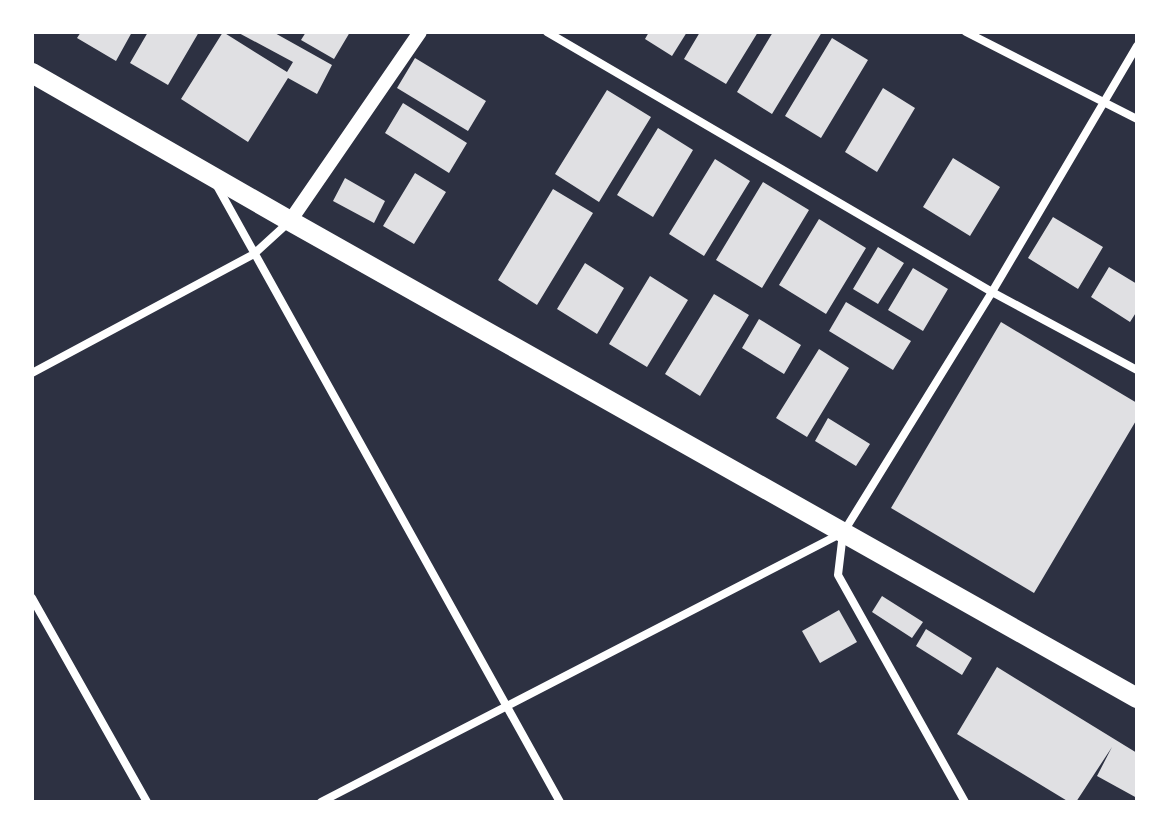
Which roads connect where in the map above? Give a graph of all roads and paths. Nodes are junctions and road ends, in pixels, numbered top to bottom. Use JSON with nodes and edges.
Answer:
{"nodes":[{"id":1,"x":420,"y":32,"type":"edge"},
{"id":2,"x":547,"y":32,"type":"edge"},
{"id":3,"x":966,"y":32,"type":"edge"},
{"id":4,"x":1137,"y":46,"type":"edge"},
{"id":5,"x":32,"y":73,"type":"edge"},
{"id":6,"x":1103,"y":102,"type":"junction"},
{"id":7,"x":1137,"y":119,"type":"edge"},
{"id":8,"x":211,"y":175,"type":"junction"},
{"id":9,"x":290,"y":221,"type":"junction"},
{"id":10,"x":254,"y":254,"type":"junction"},
{"id":11,"x":992,"y":292,"type":"junction"},
{"id":12,"x":1137,"y":370,"type":"edge"},
{"id":13,"x":32,"y":373,"type":"edge"},
{"id":14,"x":843,"y":533,"type":"junction"},
{"id":15,"x":32,"y":598,"type":"edge"},
{"id":16,"x":1137,"y":698,"type":"edge"},
{"id":17,"x":507,"y":707,"type":"junction"},
{"id":18,"x":147,"y":802,"type":"edge"},
{"id":19,"x":321,"y":802,"type":"edge"},
{"id":20,"x":560,"y":802,"type":"edge"},
{"id":21,"x":965,"y":802,"type":"edge"}],
"edges":[{"from":1,"to":9,"type":"street"},
{"from":2,"to":11,"type":"street"},
{"from":3,"to":6,"type":"street"},
{"from":4,"to":6,"type":"street"},
{"from":5,"to":8,"type":"main road"},
{"from":6,"to":7,"type":"street"},
{"from":6,"to":11,"type":"street"},
{"from":8,"to":9,"type":"main road"},
{"from":8,"to":10,"type":"street"},
{"from":9,"to":10,"type":"street"},
{"from":9,"to":14,"type":"main road"},
{"from":10,"to":13,"type":"street"},
{"from":10,"to":17,"type":"street"},
{"from":11,"to":12,"type":"street"},
{"from":11,"to":14,"type":"street"},
{"from":14,"to":16,"type":"main road"},
{"from":14,"to":17,"type":"street"},
{"from":14,"to":21,"type":"street"},
{"from":15,"to":18,"type":"street"},
{"from":17,"to":19,"type":"street"},
{"from":17,"to":20,"type":"street"}]}
